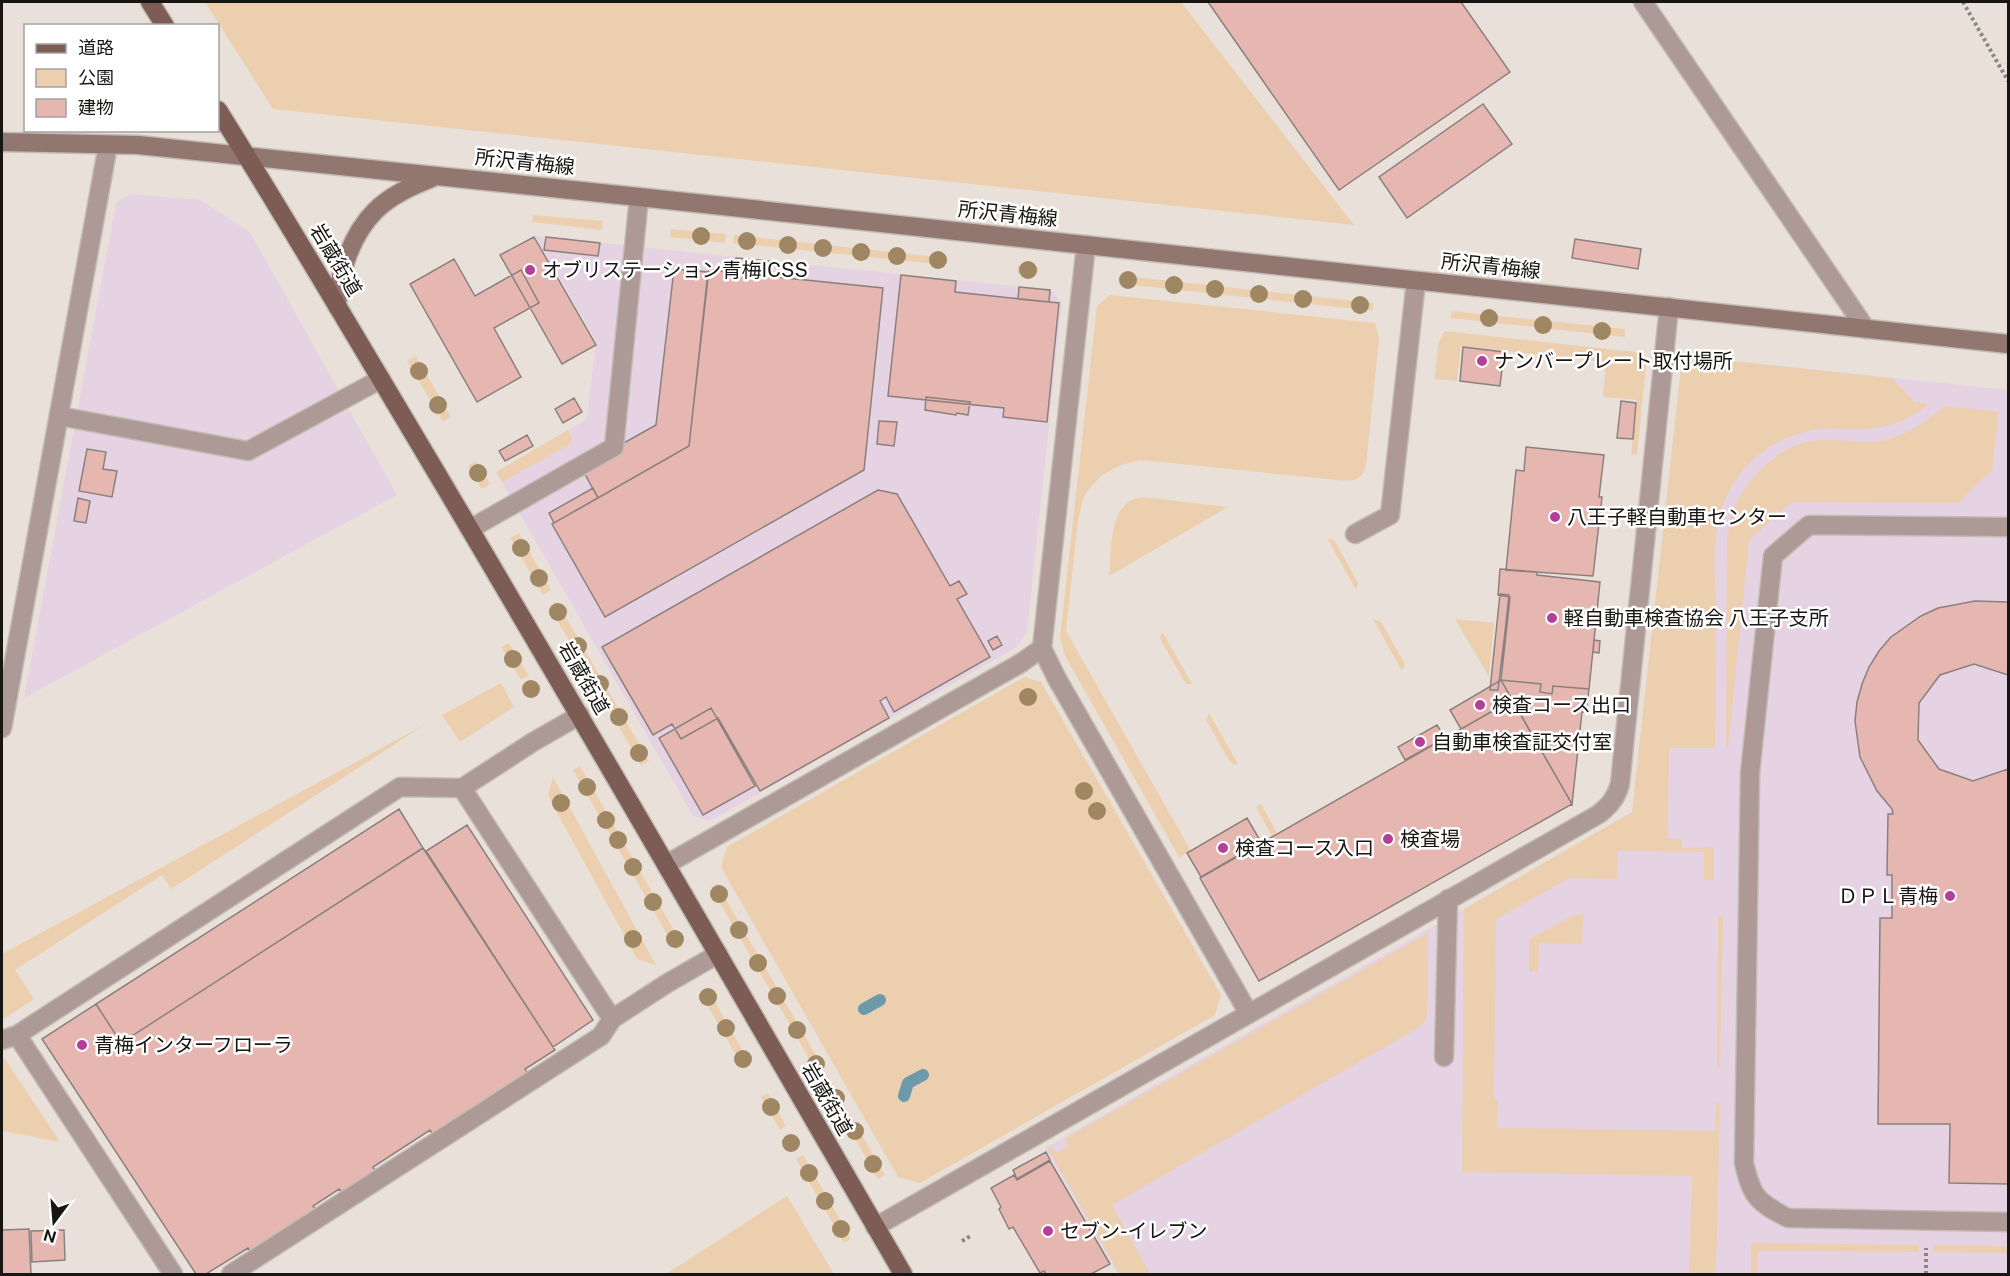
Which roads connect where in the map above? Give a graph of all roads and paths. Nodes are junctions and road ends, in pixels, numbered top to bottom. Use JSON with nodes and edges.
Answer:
{"nodes":[{"id":1,"x":150,"y":2,"type":"edge"},
{"id":2,"x":1643,"y":2,"type":"edge"},
{"id":3,"x":1962,"y":2,"type":"edge"},
{"id":4,"x":164,"y":24,"type":"edge"},
{"id":5,"x":2008,"y":81,"type":"edge"},
{"id":6,"x":219,"y":112,"type":"edge"},
{"id":7,"x":2,"y":142,"type":"edge"},
{"id":8,"x":108,"y":145,"type":"junction"},
{"id":9,"x":247,"y":156,"type":"junction"},
{"id":10,"x":436,"y":176,"type":"junction"},
{"id":11,"x":639,"y":197,"type":"junction"},
{"id":12,"x":1086,"y":245,"type":"junction"},
{"id":13,"x":1416,"y":281,"type":"junction"},
{"id":14,"x":337,"y":306,"type":"junction"},
{"id":15,"x":1669,"y":307,"type":"junction"},
{"id":16,"x":1866,"y":329,"type":"junction"},
{"id":17,"x":2008,"y":344,"type":"edge"},
{"id":18,"x":381,"y":379,"type":"junction"},
{"id":19,"x":59,"y":416,"type":"junction"},
{"id":20,"x":2008,"y":527,"type":"edge"},
{"id":21,"x":470,"y":529,"type":"junction"},
{"id":22,"x":1355,"y":534,"type":"dead end"},
{"id":23,"x":1042,"y":648,"type":"junction"},
{"id":24,"x":580,"y":715,"type":"junction"},
{"id":25,"x":2,"y":728,"type":"edge"},
{"id":26,"x":462,"y":788,"type":"junction"},
{"id":27,"x":667,"y":864,"type":"junction"},
{"id":28,"x":1448,"y":899,"type":"junction"},
{"id":29,"x":718,"y":954,"type":"junction"},
{"id":30,"x":1249,"y":1014,"type":"junction"},
{"id":31,"x":612,"y":1019,"type":"junction"},
{"id":32,"x":9,"y":1037,"type":"edge"},
{"id":33,"x":1444,"y":1057,"type":"dead end"},
{"id":34,"x":2008,"y":1222,"type":"edge"},
{"id":35,"x":875,"y":1227,"type":"junction"},
{"id":36,"x":972,"y":1235,"type":"dead end"},
{"id":37,"x":962,"y":1240,"type":"dead end"},
{"id":38,"x":1926,"y":1245,"type":"dead end"},
{"id":39,"x":172,"y":1275,"type":"edge"},
{"id":40,"x":231,"y":1275,"type":"edge"},
{"id":41,"x":903,"y":1275,"type":"edge"},
{"id":42,"x":1926,"y":1275,"type":"edge"}],
"edges":[{"from":1,"to":4,"type":"main road"},
{"from":2,"to":16,"type":"street"},
{"from":3,"to":5,"type":"path"},
{"from":6,"to":9,"type":"main road","name":"岩蔵街道"},
{"from":7,"to":8,"type":"main road","name":"所沢青梅線"},
{"from":8,"to":9,"type":"main road","name":"所沢青梅線"},
{"from":8,"to":19,"type":"street"},
{"from":9,"to":10,"type":"main road","name":"所沢青梅線"},
{"from":9,"to":14,"type":"main road","name":"岩蔵街道"},
{"from":10,"to":11,"type":"main road","name":"所沢青梅線"},
{"from":10,"to":14,"type":"main road"},
{"from":11,"to":12,"type":"main road","name":"所沢青梅線"},
{"from":11,"to":21,"type":"street"},
{"from":12,"to":13,"type":"main road","name":"所沢青梅線"},
{"from":12,"to":23,"type":"street"},
{"from":13,"to":15,"type":"main road","name":"所沢青梅線"},
{"from":13,"to":22,"type":"street"},
{"from":14,"to":18,"type":"main road","name":"岩蔵街道"},
{"from":15,"to":16,"type":"main road","name":"所沢青梅線"},
{"from":15,"to":28,"type":"street"},
{"from":16,"to":17,"type":"main road","name":"所沢青梅線"},
{"from":18,"to":19,"type":"street"},
{"from":18,"to":21,"type":"main road","name":"岩蔵街道"},
{"from":19,"to":25,"type":"street"},
{"from":20,"to":34,"type":"street"},
{"from":21,"to":24,"type":"main road","name":"岩蔵街道"},
{"from":23,"to":27,"type":"street"},
{"from":23,"to":30,"type":"street"},
{"from":24,"to":26,"type":"street"},
{"from":24,"to":27,"type":"main road","name":"岩蔵街道"},
{"from":26,"to":31,"type":"street"},
{"from":26,"to":32,"type":"street"},
{"from":27,"to":29,"type":"main road","name":"岩蔵街道"},
{"from":28,"to":30,"type":"street"},
{"from":28,"to":33,"type":"street"},
{"from":29,"to":31,"type":"street"},
{"from":29,"to":35,"type":"main road","name":"岩蔵街道"},
{"from":30,"to":35,"type":"street"},
{"from":31,"to":40,"type":"street"},
{"from":32,"to":39,"type":"street"},
{"from":35,"to":41,"type":"main road","name":"岩蔵街道"},
{"from":36,"to":37,"type":"path"},
{"from":38,"to":42,"type":"path"}]}
